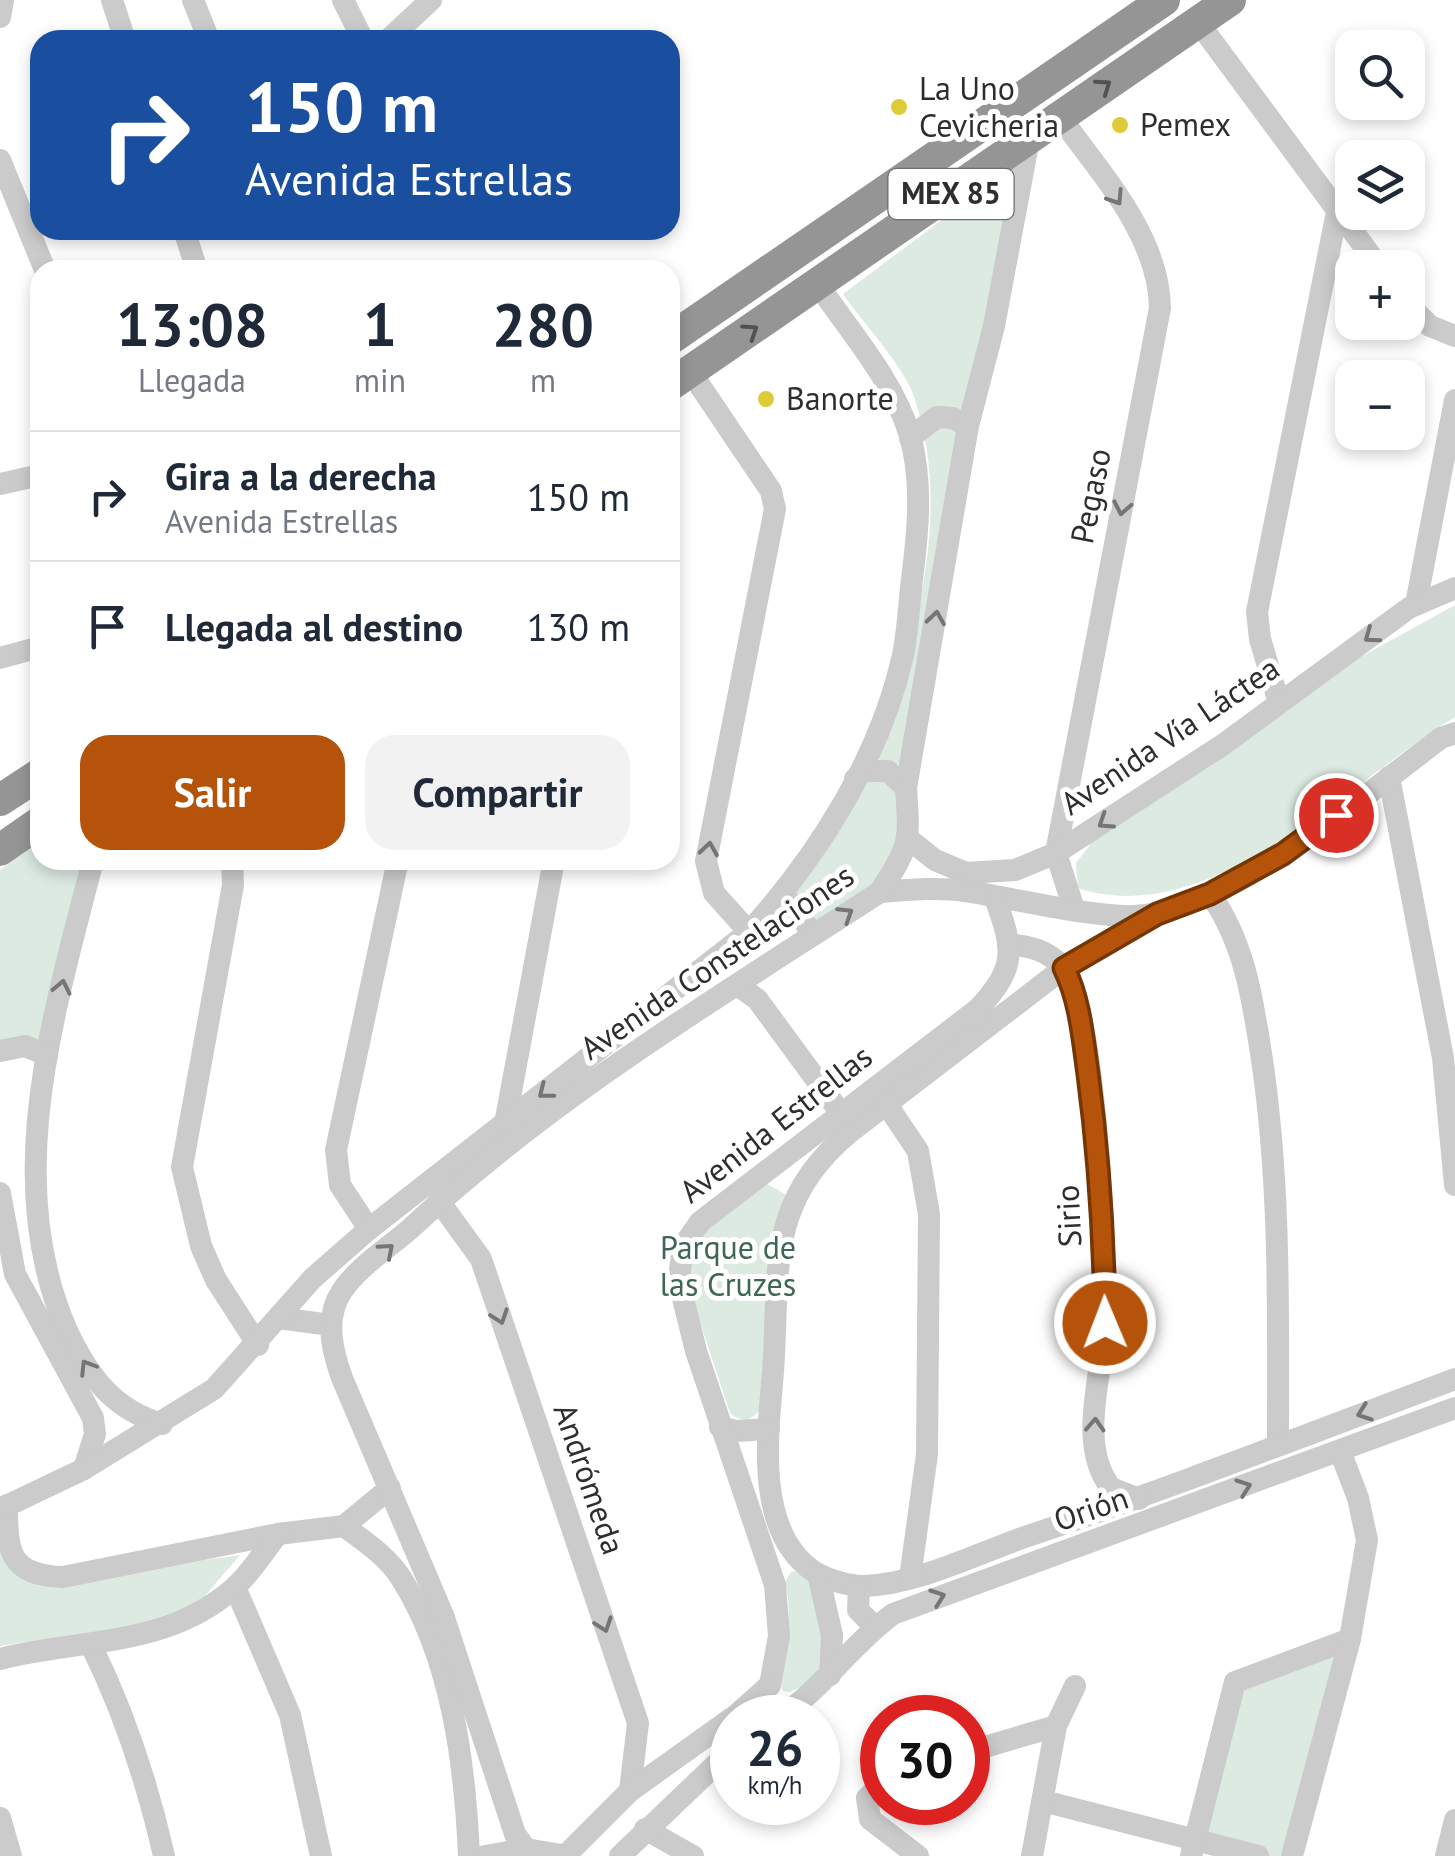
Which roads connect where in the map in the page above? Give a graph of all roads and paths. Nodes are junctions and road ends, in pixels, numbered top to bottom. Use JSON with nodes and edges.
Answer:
{"nodes":[{"id":1,"x":3,"y":0,"type":"edge"},
{"id":2,"x":112,"y":0,"type":"edge"},
{"id":3,"x":193,"y":0,"type":"edge"},
{"id":4,"x":343,"y":0,"type":"edge"},
{"id":5,"x":431,"y":0,"type":"edge"},
{"id":6,"x":1230,"y":0,"type":"edge"},
{"id":7,"x":1147,"y":5,"type":"edge"},
{"id":8,"x":0,"y":17,"type":"edge"},
{"id":9,"x":1198,"y":22,"type":"junction"},
{"id":10,"x":122,"y":30,"type":"edge"},
{"id":11,"x":205,"y":30,"type":"edge"},
{"id":12,"x":358,"y":30,"type":"edge"},
{"id":13,"x":399,"y":30,"type":"edge"},
{"id":14,"x":1060,"y":118,"type":"junction"},
{"id":15,"x":1029,"y":139,"type":"junction"},
{"id":16,"x":0,"y":160,"type":"edge"},
{"id":17,"x":1335,"y":209,"type":"edge"},
{"id":18,"x":1335,"y":222,"type":"edge"},
{"id":19,"x":1351,"y":230,"type":"edge"},
{"id":20,"x":30,"y":233,"type":"edge"},
{"id":21,"x":1366,"y":250,"type":"edge"},
{"id":22,"x":819,"y":286,"type":"junction"},
{"id":23,"x":1425,"y":321,"type":"edge"},
{"id":24,"x":680,"y":332,"type":"edge"},
{"id":25,"x":1455,"y":336,"type":"edge"},
{"id":26,"x":680,"y":378,"type":"edge"},
{"id":27,"x":1455,"y":400,"type":"edge"},
{"id":28,"x":968,"y":426,"type":"junction"},
{"id":29,"x":910,"y":438,"type":"junction"},
{"id":30,"x":30,"y":477,"type":"edge"},
{"id":31,"x":0,"y":484,"type":"edge"},
{"id":32,"x":1455,"y":588,"type":"edge"},
{"id":33,"x":1416,"y":604,"type":"junction"},
{"id":34,"x":30,"y":650,"type":"edge"},
{"id":35,"x":0,"y":658,"type":"edge"},
{"id":36,"x":1280,"y":703,"type":"junction"},
{"id":37,"x":1455,"y":733,"type":"edge"},
{"id":38,"x":1389,"y":777,"type":"junction"},
{"id":39,"x":856,"y":779,"type":"junction"},
{"id":40,"x":30,"y":780,"type":"edge"},
{"id":41,"x":906,"y":788,"type":"junction"},
{"id":42,"x":0,"y":800,"type":"edge"},
{"id":43,"x":30,"y":829,"type":"edge"},
{"id":44,"x":910,"y":840,"type":"junction"},
{"id":45,"x":0,"y":850,"type":"edge"},
{"id":46,"x":1056,"y":853,"type":"junction"},
{"id":47,"x":91,"y":870,"type":"edge"},
{"id":48,"x":232,"y":870,"type":"edge"},
{"id":49,"x":396,"y":870,"type":"edge"},
{"id":50,"x":552,"y":870,"type":"edge"},
{"id":51,"x":880,"y":892,"type":"junction"},
{"id":52,"x":784,"y":893,"type":"junction"},
{"id":53,"x":1210,"y":894,"type":"junction"},
{"id":54,"x":995,"y":898,"type":"junction"},
{"id":55,"x":1074,"y":909,"type":"junction"},
{"id":56,"x":1157,"y":914,"type":"junction"},
{"id":57,"x":749,"y":932,"type":"junction"},
{"id":58,"x":814,"y":934,"type":"junction"},
{"id":59,"x":1012,"y":945,"type":"junction"},
{"id":60,"x":1064,"y":968,"type":"junction"},
{"id":61,"x":737,"y":984,"type":"junction"},
{"id":62,"x":0,"y":1051,"type":"edge"},
{"id":63,"x":47,"y":1055,"type":"junction"},
{"id":64,"x":887,"y":1105,"type":"junction"},
{"id":65,"x":840,"y":1112,"type":"junction"},
{"id":66,"x":505,"y":1124,"type":"junction"},
{"id":67,"x":762,"y":1174,"type":"junction"},
{"id":68,"x":1455,"y":1185,"type":"edge"},
{"id":69,"x":0,"y":1192,"type":"edge"},
{"id":70,"x":794,"y":1196,"type":"junction"},
{"id":71,"x":439,"y":1202,"type":"junction"},
{"id":72,"x":369,"y":1229,"type":"junction"},
{"id":73,"x":278,"y":1318,"type":"junction"},
{"id":74,"x":330,"y":1326,"type":"junction"},
{"id":75,"x":258,"y":1344,"type":"junction"},
{"id":76,"x":1455,"y":1379,"type":"edge"},
{"id":77,"x":1455,"y":1408,"type":"edge"},
{"id":78,"x":162,"y":1424,"type":"junction"},
{"id":79,"x":720,"y":1427,"type":"junction"},
{"id":80,"x":768,"y":1428,"type":"junction"},
{"id":81,"x":1278,"y":1445,"type":"junction"},
{"id":82,"x":1340,"y":1452,"type":"junction"},
{"id":83,"x":84,"y":1469,"type":"junction"},
{"id":84,"x":390,"y":1488,"type":"junction"},
{"id":85,"x":1139,"y":1499,"type":"junction"},
{"id":86,"x":4,"y":1507,"type":"edge"},
{"id":87,"x":344,"y":1526,"type":"junction"},
{"id":88,"x":278,"y":1534,"type":"junction"},
{"id":89,"x":811,"y":1569,"type":"junction"},
{"id":90,"x":910,"y":1578,"type":"junction"},
{"id":91,"x":775,"y":1585,"type":"junction"},
{"id":92,"x":859,"y":1586,"type":"junction"},
{"id":93,"x":236,"y":1587,"type":"junction"},
{"id":94,"x":876,"y":1627,"type":"junction"},
{"id":95,"x":1350,"y":1639,"type":"junction"},
{"id":96,"x":90,"y":1644,"type":"junction"},
{"id":97,"x":0,"y":1659,"type":"edge"},
{"id":98,"x":830,"y":1675,"type":"junction"},
{"id":99,"x":770,"y":1685,"type":"junction"},
{"id":100,"x":1075,"y":1686,"type":"dead end"},
{"id":101,"x":759,"y":1695,"type":"edge"},
{"id":102,"x":776,"y":1695,"type":"edge"},
{"id":103,"x":807,"y":1695,"type":"edge"},
{"id":104,"x":1056,"y":1726,"type":"junction"},
{"id":105,"x":710,"y":1734,"type":"edge"},
{"id":106,"x":990,"y":1746,"type":"edge"},
{"id":107,"x":710,"y":1769,"type":"edge"},
{"id":108,"x":630,"y":1790,"type":"junction"},
{"id":109,"x":1043,"y":1801,"type":"junction"},
{"id":110,"x":0,"y":1818,"type":"edge"},
{"id":111,"x":1455,"y":1820,"type":"edge"},
{"id":112,"x":878,"y":1825,"type":"edge"},
{"id":113,"x":646,"y":1828,"type":"junction"},
{"id":114,"x":592,"y":1830,"type":"junction"},
{"id":115,"x":1193,"y":1848,"type":"edge"},
{"id":116,"x":526,"y":1850,"type":"junction"},
{"id":117,"x":620,"y":1854,"type":"edge"},
{"id":118,"x":11,"y":1856,"type":"edge"},
{"id":119,"x":164,"y":1856,"type":"edge"},
{"id":120,"x":321,"y":1856,"type":"edge"},
{"id":121,"x":469,"y":1856,"type":"edge"},
{"id":122,"x":486,"y":1856,"type":"edge"},
{"id":123,"x":567,"y":1856,"type":"edge"},
{"id":124,"x":693,"y":1856,"type":"edge"},
{"id":125,"x":918,"y":1856,"type":"edge"},
{"id":126,"x":1032,"y":1856,"type":"edge"},
{"id":127,"x":1258,"y":1856,"type":"edge"},
{"id":128,"x":1292,"y":1856,"type":"edge"},
{"id":129,"x":1446,"y":1856,"type":"edge"}],
"edges":[{"from":1,"to":8,"type":"street"},
{"from":2,"to":10,"type":"street"},
{"from":3,"to":11,"type":"street"},
{"from":4,"to":12,"type":"street"},
{"from":5,"to":13,"type":"street"},
{"from":6,"to":9,"type":"highway","number":"MEX 85"},
{"from":7,"to":24,"type":"highway","number":"MEX 85"},
{"from":14,"to":9,"type":"highway","number":"MEX 85","one_way":true},
{"from":9,"to":17,"type":"street"},
{"from":14,"to":15,"type":"highway","number":"MEX 85"},
{"from":14,"to":46,"type":"street","name":"Pegaso","one_way":true},
{"from":15,"to":22,"type":"highway","number":"MEX 85"},
{"from":15,"to":28,"type":"street"},
{"from":16,"to":20,"type":"street"},
{"from":18,"to":36,"type":"street"},
{"from":19,"to":21,"type":"street"},
{"from":26,"to":22,"type":"highway","number":"MEX 85","one_way":true},
{"from":22,"to":29,"type":"street","name":"Avenida Constelaciones"},
{"from":23,"to":25,"type":"street"},
{"from":57,"to":26,"type":"street","one_way":true},
{"from":27,"to":33,"type":"street"},
{"from":28,"to":29,"type":"street"},
{"from":41,"to":28,"type":"street","one_way":true},
{"from":29,"to":39,"type":"street","name":"Avenida Constelaciones"},
{"from":30,"to":31,"type":"street"},
{"from":32,"to":33,"type":"street","name":"Avenida Vía Láctea"},
{"from":33,"to":36,"type":"street","name":"Avenida Vía Láctea","one_way":true},
{"from":34,"to":35,"type":"street"},
{"from":36,"to":46,"type":"street","name":"Avenida Vía Láctea","one_way":true},
{"from":37,"to":38,"type":"street","name":"Avenida Estrellas"},
{"from":38,"to":53,"type":"street","name":"Avenida Estrellas"},
{"from":38,"to":68,"type":"street"},
{"from":39,"to":41,"type":"street"},
{"from":39,"to":52,"type":"street","name":"Avenida Constelaciones"},
{"from":40,"to":42,"type":"highway"},
{"from":41,"to":44,"type":"street"},
{"from":43,"to":45,"type":"highway"},
{"from":44,"to":46,"type":"street","name":"Avenida Vía Láctea"},
{"from":44,"to":51,"type":"street","name":"Avenida Constelaciones"},
{"from":46,"to":55,"type":"street","name":"Pegaso"},
{"from":63,"to":47,"type":"street","one_way":true},
{"from":48,"to":75,"type":"street"},
{"from":49,"to":72,"type":"street"},
{"from":50,"to":66,"type":"street"},
{"from":51,"to":54,"type":"street"},
{"from":58,"to":51,"type":"street","name":"Avenida Constelaciones","one_way":true},
{"from":52,"to":57,"type":"street","name":"Avenida Constelaciones"},
{"from":52,"to":58,"type":"street"},
{"from":53,"to":56,"type":"street","name":"Avenida Estrellas"},
{"from":53,"to":81,"type":"street"},
{"from":54,"to":55,"type":"street"},
{"from":54,"to":59,"type":"street"},
{"from":55,"to":56,"type":"street","name":"Avenida Estrellas"},
{"from":56,"to":60,"type":"street","name":"Avenida Estrellas"},
{"from":57,"to":66,"type":"street","name":"Avenida Constelaciones","one_way":true},
{"from":58,"to":61,"type":"street","name":"Avenida Constelaciones"},
{"from":59,"to":60,"type":"street"},
{"from":59,"to":65,"type":"street","name":"Avenida Estrellas"},
{"from":60,"to":64,"type":"street","name":"Avenida Estrellas"},
{"from":85,"to":60,"type":"street","name":"Sirio","one_way":true},
{"from":61,"to":65,"type":"street"},
{"from":61,"to":71,"type":"street","name":"Avenida Constelaciones"},
{"from":62,"to":63,"type":"street"},
{"from":78,"to":63,"type":"street","one_way":true},
{"from":64,"to":70,"type":"street","name":"Avenida Estrellas"},
{"from":64,"to":90,"type":"street"},
{"from":65,"to":67,"type":"street","name":"Avenida Estrellas"},
{"from":66,"to":72,"type":"street","name":"Avenida Constelaciones"},
{"from":67,"to":70,"type":"street"},
{"from":67,"to":79,"type":"street","name":"Avenida Estrellas"},
{"from":69,"to":83,"type":"street"},
{"from":70,"to":80,"type":"street","name":"Avenida Estrellas"},
{"from":74,"to":71,"type":"street","name":"Avenida Constelaciones","one_way":true},
{"from":71,"to":108,"type":"street","name":"Andrómeda","one_way":true},
{"from":72,"to":73,"type":"street","name":"Avenida Constelaciones"},
{"from":73,"to":74,"type":"street"},
{"from":73,"to":75,"type":"street","name":"Avenida Constelaciones"},
{"from":74,"to":84,"type":"street"},
{"from":75,"to":78,"type":"street","name":"Avenida Constelaciones"},
{"from":76,"to":81,"type":"street","name":"Orión","one_way":true},
{"from":77,"to":82,"type":"street","name":"Orión"},
{"from":78,"to":83,"type":"street","name":"Avenida Constelaciones"},
{"from":79,"to":80,"type":"street"},
{"from":79,"to":91,"type":"street","name":"Avenida Estrellas"},
{"from":80,"to":89,"type":"street","name":"Avenida Estrellas"},
{"from":81,"to":85,"type":"street","name":"Orión"},
{"from":94,"to":82,"type":"street","name":"Orión","one_way":true},
{"from":82,"to":95,"type":"street"},
{"from":83,"to":86,"type":"street","name":"Avenida Constelaciones"},
{"from":84,"to":87,"type":"street"},
{"from":84,"to":116,"type":"street"},
{"from":85,"to":90,"type":"street","name":"Orión"},
{"from":86,"to":88,"type":"street"},
{"from":87,"to":88,"type":"street"},
{"from":87,"to":121,"type":"street"},
{"from":88,"to":93,"type":"street"},
{"from":89,"to":91,"type":"street"},
{"from":89,"to":92,"type":"street","name":"Orión"},
{"from":89,"to":98,"type":"street","name":"Avenida Estrellas"},
{"from":90,"to":92,"type":"street","name":"Orión"},
{"from":91,"to":99,"type":"street","name":"Avenida Estrellas"},
{"from":92,"to":94,"type":"street"},
{"from":93,"to":96,"type":"street"},
{"from":93,"to":120,"type":"street"},
{"from":94,"to":98,"type":"street","name":"Orión"},
{"from":95,"to":115,"type":"street"},
{"from":95,"to":128,"type":"street"},
{"from":96,"to":97,"type":"street"},
{"from":96,"to":119,"type":"street"},
{"from":98,"to":103,"type":"street","name":"Orión"},
{"from":99,"to":101,"type":"street"},
{"from":99,"to":102,"type":"street"},
{"from":100,"to":104,"type":"street"},
{"from":104,"to":106,"type":"street"},
{"from":104,"to":109,"type":"street"},
{"from":105,"to":108,"type":"street"},
{"from":107,"to":113,"type":"street"},
{"from":108,"to":114,"type":"street"},
{"from":109,"to":115,"type":"street"},
{"from":109,"to":126,"type":"street"},
{"from":110,"to":118,"type":"street"},
{"from":111,"to":129,"type":"street"},
{"from":112,"to":125,"type":"street"},
{"from":113,"to":117,"type":"street"},
{"from":113,"to":124,"type":"street"},
{"from":114,"to":117,"type":"street"},
{"from":114,"to":123,"type":"street"},
{"from":115,"to":127,"type":"street"},
{"from":116,"to":122,"type":"street"},
{"from":116,"to":123,"type":"street"}]}
